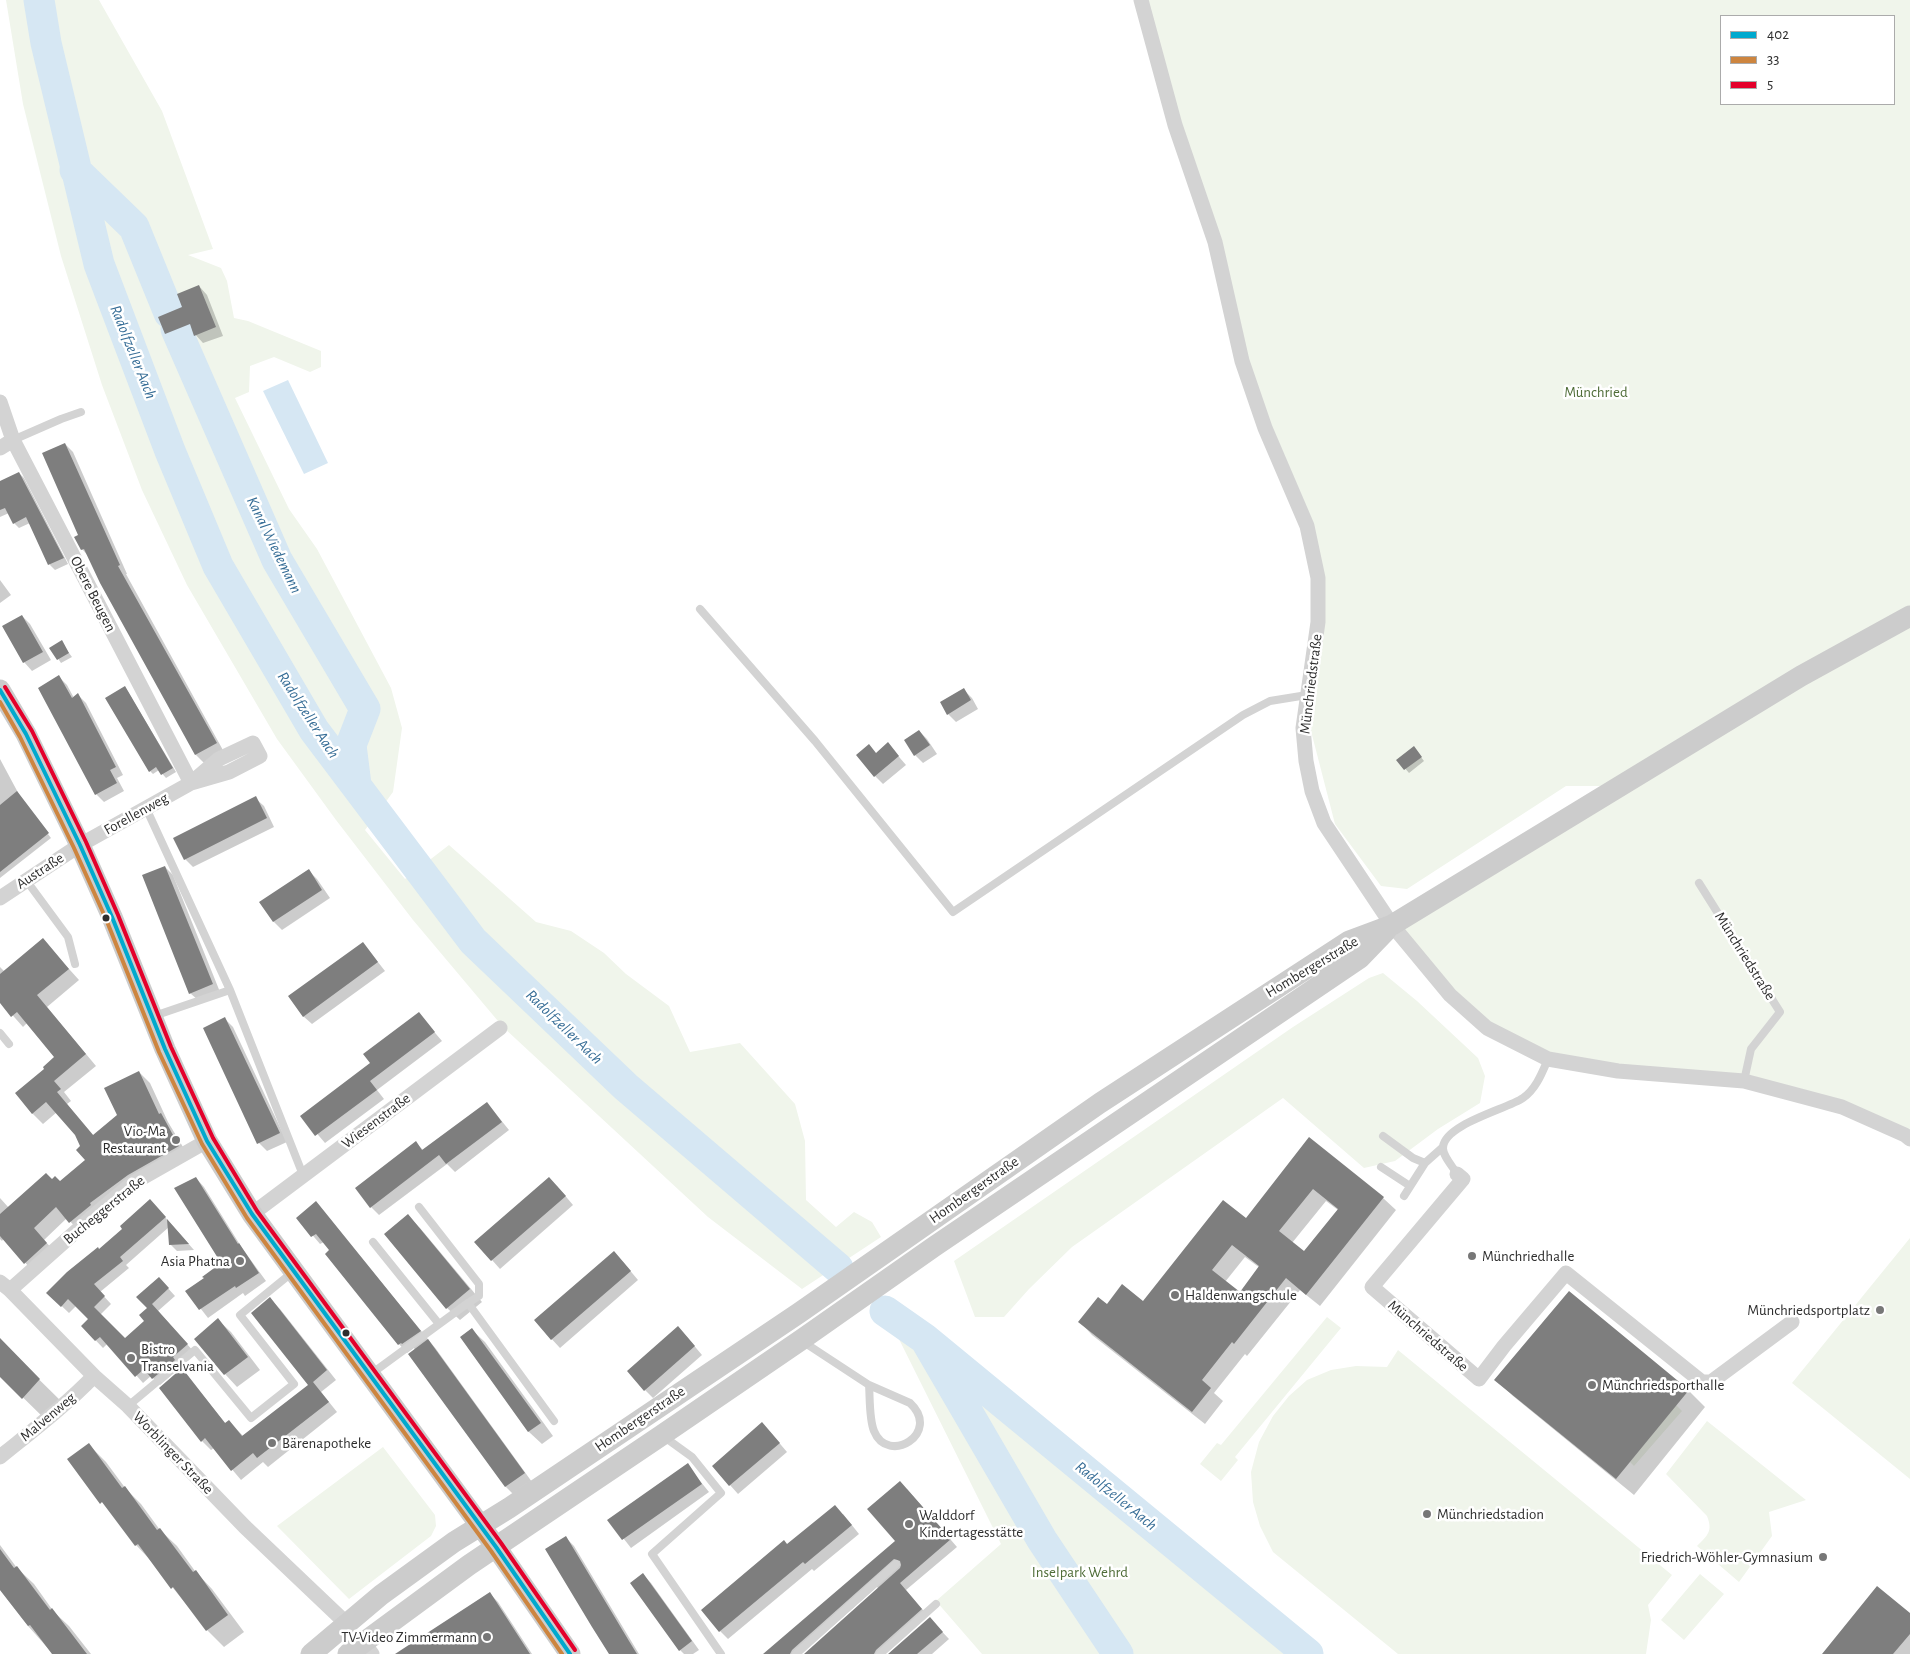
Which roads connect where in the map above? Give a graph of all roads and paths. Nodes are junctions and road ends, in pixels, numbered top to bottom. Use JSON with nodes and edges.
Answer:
{"nodes":[{"id":1,"x":1141,"y":0,"type":"edge"},
{"id":2,"x":0,"y":402,"type":"edge"},
{"id":3,"x":81,"y":412,"type":"dead end"},
{"id":4,"x":7,"y":444,"type":"edge"},
{"id":5,"x":700,"y":610,"type":"dead end"},
{"id":6,"x":1910,"y":616,"type":"edge"},
{"id":7,"x":0,"y":690,"type":"edge"},
{"id":8,"x":1307,"y":696,"type":"junction"},
{"id":9,"x":191,"y":783,"type":"joint"},
{"id":10,"x":146,"y":808,"type":"junction"},
{"id":11,"x":80,"y":845,"type":"junction"},
{"id":12,"x":26,"y":880,"type":"junction"},
{"id":13,"x":1699,"y":883,"type":"dead end"},
{"id":14,"x":0,"y":898,"type":"edge"},
{"id":15,"x":1392,"y":926,"type":"junction"},
{"id":16,"x":75,"y":964,"type":"dead end"},
{"id":17,"x":230,"y":990,"type":"junction"},
{"id":18,"x":152,"y":1016,"type":"junction"},
{"id":19,"x":500,"y":1028,"type":"dead end"},
{"id":20,"x":0,"y":1033,"type":"edge"},
{"id":21,"x":9,"y":1044,"type":"dead end"},
{"id":22,"x":1548,"y":1059,"type":"junction"},
{"id":23,"x":1744,"y":1081,"type":"junction"},
{"id":24,"x":1383,"y":1136,"type":"dead end"},
{"id":25,"x":1910,"y":1139,"type":"edge"},
{"id":26,"x":207,"y":1142,"type":"junction"},
{"id":27,"x":1443,"y":1147,"type":"junction"},
{"id":28,"x":1426,"y":1163,"type":"junction"},
{"id":29,"x":1381,"y":1168,"type":"dead end"},
{"id":30,"x":1457,"y":1174,"type":"joint"},
{"id":31,"x":303,"y":1175,"type":"junction"},
{"id":32,"x":1410,"y":1186,"type":"junction"},
{"id":33,"x":1404,"y":1196,"type":"dead end"},
{"id":34,"x":419,"y":1207,"type":"dead end"},
{"id":35,"x":252,"y":1214,"type":"junction"},
{"id":36,"x":373,"y":1242,"type":"dead end"},
{"id":37,"x":294,"y":1271,"type":"junction"},
{"id":38,"x":5,"y":1286,"type":"edge"},
{"id":39,"x":468,"y":1303,"type":"junction"},
{"id":40,"x":1792,"y":1322,"type":"dead end"},
{"id":41,"x":439,"y":1324,"type":"junction"},
{"id":42,"x":807,"y":1336,"type":"junction"},
{"id":43,"x":369,"y":1375,"type":"junction"},
{"id":44,"x":94,"y":1376,"type":"junction"},
{"id":45,"x":869,"y":1384,"type":"junction"},
{"id":46,"x":128,"y":1406,"type":"junction"},
{"id":47,"x":554,"y":1421,"type":"dead end"},
{"id":48,"x":662,"y":1435,"type":"junction"},
{"id":49,"x":0,"y":1457,"type":"edge"},
{"id":50,"x":481,"y":1526,"type":"junction"},
{"id":51,"x":496,"y":1547,"type":"junction"},
{"id":52,"x":896,"y":1564,"type":"dead end"},
{"id":53,"x":936,"y":1604,"type":"dead end"},
{"id":54,"x":347,"y":1624,"type":"junction"},
{"id":55,"x":361,"y":1650,"type":"edge"},
{"id":56,"x":717,"y":1653,"type":"edge"},
{"id":57,"x":311,"y":1654,"type":"edge"},
{"id":58,"x":570,"y":1654,"type":"edge"},
{"id":59,"x":796,"y":1654,"type":"edge"},
{"id":60,"x":880,"y":1654,"type":"edge"}],
"edges":[{"from":1,"to":8,"type":"street","name":"Münchriedstraße"},
{"from":2,"to":4,"type":"street","name":"Obere Beugen"},
{"from":3,"to":4,"type":"lane"},
{"from":4,"to":9,"type":"street","name":"Obere Beugen"},
{"from":5,"to":8,"type":"lane"},
{"from":6,"to":15,"type":"main road"},
{"from":7,"to":11,"type":"main road"},
{"from":8,"to":15,"type":"street","name":"Münchriedstraße"},
{"from":9,"to":10,"type":"street","name":"Forellenweg"},
{"from":10,"to":11,"type":"street","name":"Forellenweg"},
{"from":10,"to":17,"type":"lane"},
{"from":11,"to":12,"type":"street","name":"Austraße"},
{"from":11,"to":18,"type":"main road"},
{"from":12,"to":14,"type":"street","name":"Austraße"},
{"from":12,"to":16,"type":"lane"},
{"from":13,"to":23,"type":"lane","name":"Münchriedstraße"},
{"from":15,"to":22,"type":"street","name":"Münchriedstraße"},
{"from":15,"to":42,"type":"main road","name":"Hombergerstraße"},
{"from":15,"to":50,"type":"main road","name":"Hombergerstraße"},
{"from":17,"to":18,"type":"lane"},
{"from":17,"to":31,"type":"lane"},
{"from":18,"to":26,"type":"main road"},
{"from":19,"to":31,"type":"street","name":"Wiesenstraße"},
{"from":20,"to":21,"type":"lane"},
{"from":22,"to":23,"type":"street","name":"Münchriedstraße"},
{"from":22,"to":27,"type":"lane"},
{"from":23,"to":25,"type":"street","name":"Münchriedstraße"},
{"from":24,"to":28,"type":"lane"},
{"from":26,"to":35,"type":"main road"},
{"from":26,"to":38,"type":"street","name":"Bucheggerstraße"},
{"from":27,"to":28,"type":"lane"},
{"from":27,"to":30,"type":"lane","name":"Münchriedstraße"},
{"from":28,"to":32,"type":"lane"},
{"from":29,"to":32,"type":"lane"},
{"from":30,"to":40,"type":"street","name":"Münchriedstraße"},
{"from":31,"to":35,"type":"street","name":"Wiesenstraße"},
{"from":32,"to":33,"type":"lane"},
{"from":34,"to":39,"type":"lane"},
{"from":35,"to":37,"type":"main road"},
{"from":36,"to":41,"type":"lane"},
{"from":37,"to":43,"type":"main road"},
{"from":37,"to":46,"type":"lane"},
{"from":38,"to":44,"type":"street","name":"Worblinger Straße"},
{"from":39,"to":41,"type":"lane"},
{"from":39,"to":47,"type":"lane"},
{"from":41,"to":43,"type":"lane"},
{"from":42,"to":45,"type":"lane"},
{"from":42,"to":48,"type":"main road","name":"Hombergerstraße"},
{"from":43,"to":50,"type":"main road"},
{"from":44,"to":46,"type":"street","name":"Worblinger Straße"},
{"from":44,"to":49,"type":"street","name":"Malvenweg"},
{"from":45,"to":45,"type":"lane"},
{"from":46,"to":54,"type":"street","name":"Worblinger Straße"},
{"from":48,"to":51,"type":"main road","name":"Hombergerstraße"},
{"from":48,"to":56,"type":"lane"},
{"from":50,"to":51,"type":"main road"},
{"from":50,"to":54,"type":"main road","name":"Hombergerstraße"},
{"from":51,"to":55,"type":"main road","name":"Hombergerstraße"},
{"from":51,"to":58,"type":"main road"},
{"from":52,"to":59,"type":"lane"},
{"from":53,"to":60,"type":"lane"},
{"from":54,"to":57,"type":"main road","name":"Hombergerstraße"}]}
